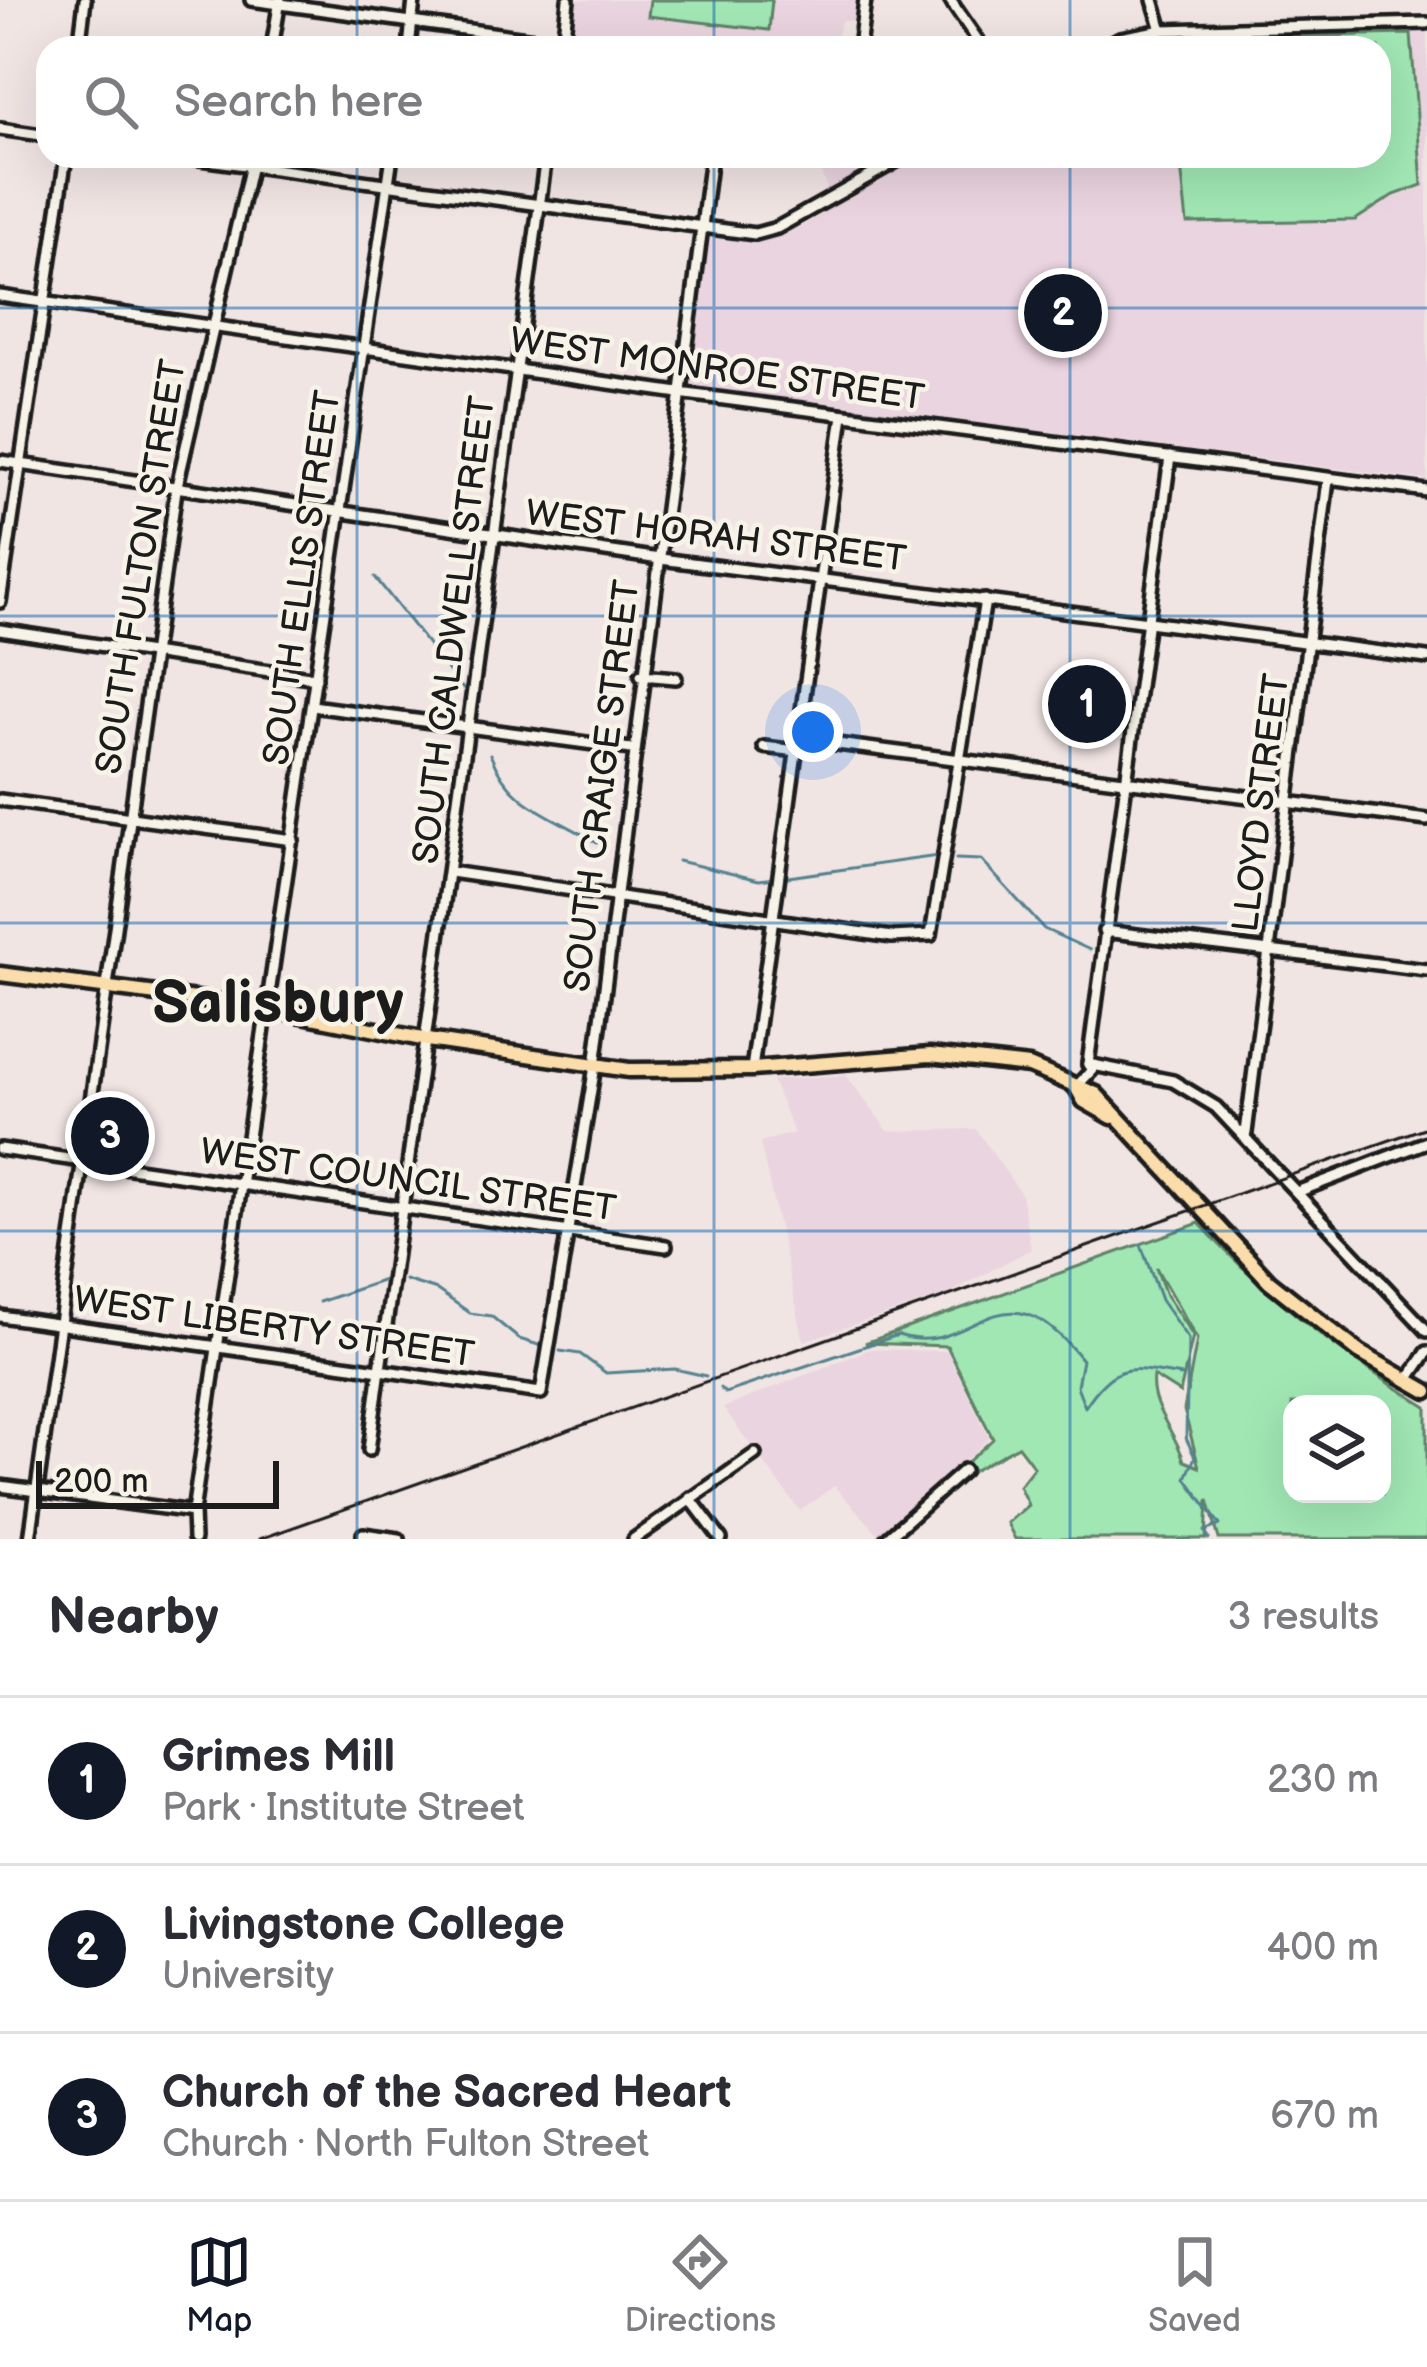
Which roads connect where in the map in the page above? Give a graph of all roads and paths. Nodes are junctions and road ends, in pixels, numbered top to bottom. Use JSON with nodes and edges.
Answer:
{"nodes":[{"id":1,"x":85,"y":0,"type":"edge"},
{"id":2,"x":251,"y":0,"type":"edge"},
{"id":3,"x":415,"y":0,"type":"edge"},
{"id":4,"x":568,"y":0,"type":"edge"},
{"id":5,"x":865,"y":0,"type":"edge"},
{"id":6,"x":950,"y":0,"type":"edge"},
{"id":7,"x":1153,"y":0,"type":"edge"},
{"id":8,"x":280,"y":2,"type":"edge"},
{"id":9,"x":412,"y":22,"type":"junction"},
{"id":10,"x":1427,"y":22,"type":"edge"},
{"id":11,"x":1162,"y":30,"type":"junction"},
{"id":12,"x":80,"y":36,"type":"edge"},
{"id":13,"x":274,"y":36,"type":"edge"},
{"id":14,"x":410,"y":36,"type":"edge"},
{"id":15,"x":504,"y":36,"type":"edge"},
{"id":16,"x":564,"y":36,"type":"edge"},
{"id":17,"x":860,"y":36,"type":"edge"},
{"id":18,"x":975,"y":36,"type":"edge"},
{"id":19,"x":1130,"y":36,"type":"edge"},
{"id":20,"x":0,"y":129,"type":"edge"},
{"id":21,"x":36,"y":134,"type":"edge"},
{"id":22,"x":64,"y":168,"type":"edge"},
{"id":23,"x":249,"y":168,"type":"edge"},
{"id":24,"x":285,"y":168,"type":"edge"},
{"id":25,"x":390,"y":168,"type":"edge"},
{"id":26,"x":544,"y":168,"type":"edge"},
{"id":27,"x":710,"y":168,"type":"edge"},
{"id":28,"x":884,"y":168,"type":"edge"},
{"id":29,"x":387,"y":186,"type":"junction"},
{"id":30,"x":539,"y":207,"type":"junction"},
{"id":31,"x":702,"y":229,"type":"junction"},
{"id":32,"x":0,"y":296,"type":"edge"},
{"id":33,"x":45,"y":302,"type":"junction"},
{"id":34,"x":209,"y":326,"type":"junction"},
{"id":35,"x":362,"y":347,"type":"junction"},
{"id":36,"x":516,"y":369,"type":"junction"},
{"id":37,"x":679,"y":393,"type":"junction"},
{"id":38,"x":843,"y":415,"type":"junction"},
{"id":39,"x":1169,"y":457,"type":"junction"},
{"id":40,"x":0,"y":461,"type":"edge"},
{"id":41,"x":21,"y":464,"type":"junction"},
{"id":42,"x":1328,"y":479,"type":"junction"},
{"id":43,"x":176,"y":490,"type":"junction"},
{"id":44,"x":1427,"y":490,"type":"edge"},
{"id":45,"x":340,"y":514,"type":"junction"},
{"id":46,"x":493,"y":535,"type":"junction"},
{"id":47,"x":659,"y":558,"type":"junction"},
{"id":48,"x":821,"y":578,"type":"junction"},
{"id":49,"x":985,"y":599,"type":"junction"},
{"id":50,"x":0,"y":602,"type":"edge"},
{"id":51,"x":1147,"y":621,"type":"junction"},
{"id":52,"x":0,"y":630,"type":"edge"},
{"id":53,"x":1310,"y":642,"type":"junction"},
{"id":54,"x":153,"y":656,"type":"junction"},
{"id":55,"x":1427,"y":658,"type":"edge"},
{"id":56,"x":641,"y":675,"type":"junction"},
{"id":57,"x":316,"y":678,"type":"junction"},
{"id":58,"x":676,"y":678,"type":"dead end"},
{"id":59,"x":312,"y":706,"type":"junction"},
{"id":60,"x":469,"y":726,"type":"junction"},
{"id":61,"x":798,"y":745,"type":"junction"},
{"id":62,"x":764,"y":747,"type":"dead end"},
{"id":63,"x":632,"y":748,"type":"junction"},
{"id":64,"x":960,"y":760,"type":"junction"},
{"id":65,"x":1125,"y":780,"type":"junction"},
{"id":66,"x":0,"y":800,"type":"edge"},
{"id":67,"x":1287,"y":801,"type":"junction"},
{"id":68,"x":129,"y":818,"type":"junction"},
{"id":69,"x":1427,"y":820,"type":"edge"},
{"id":70,"x":293,"y":840,"type":"junction"},
{"id":71,"x":450,"y":872,"type":"junction"},
{"id":72,"x":616,"y":894,"type":"junction"},
{"id":73,"x":776,"y":918,"type":"junction"},
{"id":74,"x":1104,"y":931,"type":"junction"},
{"id":75,"x":1270,"y":951,"type":"junction"},
{"id":76,"x":1427,"y":970,"type":"edge"},
{"id":77,"x":0,"y":974,"type":"edge"},
{"id":78,"x":104,"y":990,"type":"junction"},
{"id":79,"x":267,"y":1008,"type":"junction"},
{"id":80,"x":428,"y":1040,"type":"junction"},
{"id":81,"x":1088,"y":1064,"type":"junction"},
{"id":82,"x":595,"y":1066,"type":"junction"},
{"id":83,"x":752,"y":1070,"type":"junction"},
{"id":84,"x":1076,"y":1087,"type":"junction"},
{"id":85,"x":1246,"y":1133,"type":"junction"},
{"id":86,"x":1427,"y":1142,"type":"edge"},
{"id":87,"x":0,"y":1149,"type":"edge"},
{"id":88,"x":83,"y":1161,"type":"junction"},
{"id":89,"x":241,"y":1183,"type":"junction"},
{"id":90,"x":1297,"y":1192,"type":"junction"},
{"id":91,"x":403,"y":1209,"type":"junction"},
{"id":92,"x":566,"y":1232,"type":"junction"},
{"id":93,"x":666,"y":1246,"type":"dead end"},
{"id":94,"x":0,"y":1316,"type":"edge"},
{"id":95,"x":60,"y":1324,"type":"junction"},
{"id":96,"x":1427,"y":1330,"type":"edge"},
{"id":97,"x":218,"y":1347,"type":"junction"},
{"id":98,"x":1427,"y":1352,"type":"edge"},
{"id":99,"x":380,"y":1373,"type":"junction"},
{"id":100,"x":1407,"y":1381,"type":"junction"},
{"id":101,"x":1427,"y":1391,"type":"edge"},
{"id":102,"x":541,"y":1394,"type":"joint"},
{"id":103,"x":369,"y":1450,"type":"dead end"},
{"id":104,"x":755,"y":1454,"type":"dead end"},
{"id":105,"x":964,"y":1470,"type":"dead end"},
{"id":106,"x":0,"y":1486,"type":"edge"},
{"id":107,"x":37,"y":1490,"type":"junction"},
{"id":108,"x":690,"y":1498,"type":"junction"},
{"id":109,"x":193,"y":1513,"type":"junction"},
{"id":110,"x":363,"y":1536,"type":"edge"},
{"id":111,"x":30,"y":1539,"type":"edge"},
{"id":112,"x":194,"y":1539,"type":"edge"},
{"id":113,"x":399,"y":1539,"type":"edge"},
{"id":114,"x":634,"y":1539,"type":"edge"},
{"id":115,"x":721,"y":1539,"type":"edge"},
{"id":116,"x":886,"y":1539,"type":"edge"}],
"edges":[{"from":1,"to":12,"type":"street"},
{"from":2,"to":8,"type":"street"},
{"from":3,"to":9,"type":"street"},
{"from":4,"to":16,"type":"street"},
{"from":5,"to":17,"type":"street"},
{"from":6,"to":18,"type":"street"},
{"from":7,"to":11,"type":"street"},
{"from":8,"to":9,"type":"street"},
{"from":8,"to":13,"type":"street"},
{"from":9,"to":14,"type":"street"},
{"from":9,"to":15,"type":"street"},
{"from":10,"to":11,"type":"street"},
{"from":11,"to":19,"type":"street"},
{"from":20,"to":21,"type":"street"},
{"from":22,"to":33,"type":"street"},
{"from":23,"to":34,"type":"street","name":"SOUTH FULTON STREET"},
{"from":24,"to":29,"type":"street"},
{"from":25,"to":29,"type":"street","name":"SOUTH ELLIS STREET"},
{"from":26,"to":30,"type":"street","name":"SOUTH CALDWELL STREET"},
{"from":27,"to":31,"type":"street","name":"SOUTH CRAIGE STREET"},
{"from":28,"to":31,"type":"street"},
{"from":29,"to":30,"type":"street"},
{"from":29,"to":35,"type":"street","name":"SOUTH ELLIS STREET"},
{"from":30,"to":31,"type":"street"},
{"from":30,"to":36,"type":"street","name":"SOUTH CALDWELL STREET"},
{"from":31,"to":37,"type":"street","name":"SOUTH CRAIGE STREET"},
{"from":32,"to":33,"type":"street","name":"WEST MONROE STREET"},
{"from":33,"to":34,"type":"street","name":"WEST MONROE STREET"},
{"from":33,"to":41,"type":"street"},
{"from":34,"to":35,"type":"street","name":"WEST MONROE STREET"},
{"from":34,"to":43,"type":"street","name":"SOUTH FULTON STREET"},
{"from":35,"to":36,"type":"street","name":"WEST MONROE STREET"},
{"from":35,"to":45,"type":"street","name":"SOUTH ELLIS STREET"},
{"from":36,"to":37,"type":"street","name":"WEST MONROE STREET"},
{"from":36,"to":46,"type":"street","name":"SOUTH CALDWELL STREET"},
{"from":37,"to":38,"type":"street","name":"WEST MONROE STREET"},
{"from":37,"to":47,"type":"street","name":"SOUTH CRAIGE STREET"},
{"from":38,"to":39,"type":"street","name":"WEST MONROE STREET"},
{"from":38,"to":48,"type":"street"},
{"from":39,"to":42,"type":"street","name":"WEST MONROE STREET"},
{"from":39,"to":51,"type":"street"},
{"from":40,"to":41,"type":"street","name":"WEST HORAH STREET"},
{"from":41,"to":43,"type":"street","name":"WEST HORAH STREET"},
{"from":41,"to":50,"type":"street"},
{"from":42,"to":44,"type":"street","name":"WEST MONROE STREET"},
{"from":42,"to":53,"type":"street","name":"LLOYD STREET"},
{"from":43,"to":45,"type":"street","name":"WEST HORAH STREET"},
{"from":43,"to":54,"type":"street","name":"SOUTH FULTON STREET"},
{"from":45,"to":46,"type":"street","name":"WEST HORAH STREET"},
{"from":45,"to":57,"type":"street","name":"SOUTH ELLIS STREET"},
{"from":46,"to":47,"type":"street","name":"WEST HORAH STREET"},
{"from":46,"to":60,"type":"street","name":"SOUTH CALDWELL STREET"},
{"from":47,"to":48,"type":"street","name":"WEST HORAH STREET"},
{"from":47,"to":56,"type":"street","name":"SOUTH CRAIGE STREET"},
{"from":48,"to":49,"type":"street","name":"WEST HORAH STREET"},
{"from":48,"to":61,"type":"street"},
{"from":49,"to":51,"type":"street","name":"WEST HORAH STREET"},
{"from":49,"to":64,"type":"street"},
{"from":51,"to":53,"type":"street","name":"WEST HORAH STREET"},
{"from":51,"to":65,"type":"street"},
{"from":52,"to":54,"type":"street"},
{"from":53,"to":55,"type":"street","name":"WEST HORAH STREET"},
{"from":53,"to":67,"type":"street","name":"LLOYD STREET"},
{"from":54,"to":57,"type":"street"},
{"from":54,"to":68,"type":"street","name":"SOUTH FULTON STREET"},
{"from":56,"to":58,"type":"street"},
{"from":56,"to":63,"type":"street","name":"SOUTH CRAIGE STREET"},
{"from":57,"to":59,"type":"street","name":"SOUTH ELLIS STREET"},
{"from":59,"to":60,"type":"street"},
{"from":59,"to":70,"type":"street","name":"SOUTH ELLIS STREET"},
{"from":60,"to":63,"type":"street"},
{"from":60,"to":71,"type":"street","name":"SOUTH CALDWELL STREET"},
{"from":61,"to":62,"type":"street"},
{"from":61,"to":64,"type":"street"},
{"from":61,"to":73,"type":"street"},
{"from":63,"to":72,"type":"street","name":"SOUTH CRAIGE STREET"},
{"from":64,"to":65,"type":"street"},
{"from":64,"to":73,"type":"street"},
{"from":65,"to":67,"type":"street"},
{"from":65,"to":74,"type":"street"},
{"from":66,"to":68,"type":"street"},
{"from":67,"to":69,"type":"street"},
{"from":67,"to":75,"type":"street","name":"LLOYD STREET"},
{"from":68,"to":70,"type":"street"},
{"from":68,"to":78,"type":"street","name":"SOUTH FULTON STREET"},
{"from":70,"to":79,"type":"street","name":"SOUTH ELLIS STREET"},
{"from":71,"to":72,"type":"street"},
{"from":71,"to":80,"type":"street","name":"SOUTH CALDWELL STREET"},
{"from":72,"to":73,"type":"street"},
{"from":72,"to":82,"type":"street","name":"SOUTH CRAIGE STREET"},
{"from":73,"to":83,"type":"street"},
{"from":74,"to":75,"type":"street"},
{"from":74,"to":81,"type":"street"},
{"from":75,"to":76,"type":"street"},
{"from":75,"to":85,"type":"street","name":"LLOYD STREET"},
{"from":77,"to":78,"type":"main road"},
{"from":78,"to":79,"type":"main road"},
{"from":78,"to":88,"type":"street","name":"SOUTH FULTON STREET"},
{"from":79,"to":80,"type":"main road"},
{"from":79,"to":89,"type":"street","name":"SOUTH ELLIS STREET"},
{"from":80,"to":82,"type":"main road"},
{"from":80,"to":91,"type":"street","name":"SOUTH CALDWELL STREET"},
{"from":81,"to":84,"type":"street"},
{"from":81,"to":85,"type":"street"},
{"from":82,"to":83,"type":"main road"},
{"from":82,"to":92,"type":"street","name":"SOUTH CRAIGE STREET"},
{"from":83,"to":84,"type":"main road"},
{"from":84,"to":100,"type":"main road"},
{"from":85,"to":90,"type":"street"},
{"from":86,"to":90,"type":"street"},
{"from":87,"to":88,"type":"street","name":"WEST COUNCIL STREET"},
{"from":88,"to":89,"type":"street","name":"WEST COUNCIL STREET"},
{"from":88,"to":95,"type":"street","name":"SOUTH FULTON STREET"},
{"from":89,"to":91,"type":"street","name":"WEST COUNCIL STREET"},
{"from":89,"to":97,"type":"street","name":"SOUTH ELLIS STREET"},
{"from":90,"to":96,"type":"street"},
{"from":91,"to":92,"type":"street","name":"WEST COUNCIL STREET"},
{"from":91,"to":99,"type":"street","name":"SOUTH CALDWELL STREET"},
{"from":92,"to":93,"type":"street","name":"WEST COUNCIL STREET"},
{"from":92,"to":102,"type":"street","name":"SOUTH CRAIGE STREET"},
{"from":94,"to":95,"type":"street","name":"WEST LIBERTY STREET"},
{"from":95,"to":97,"type":"street","name":"WEST LIBERTY STREET"},
{"from":95,"to":107,"type":"street","name":"SOUTH FULTON STREET"},
{"from":97,"to":99,"type":"street","name":"WEST LIBERTY STREET"},
{"from":97,"to":109,"type":"street","name":"SOUTH ELLIS STREET"},
{"from":98,"to":100,"type":"street"},
{"from":99,"to":102,"type":"street","name":"WEST LIBERTY STREET"},
{"from":99,"to":103,"type":"street","name":"SOUTH CALDWELL STREET"},
{"from":100,"to":101,"type":"main road"},
{"from":104,"to":108,"type":"street"},
{"from":105,"to":116,"type":"street"},
{"from":106,"to":107,"type":"street"},
{"from":107,"to":109,"type":"street"},
{"from":107,"to":111,"type":"street","name":"SOUTH FULTON STREET"},
{"from":108,"to":114,"type":"street"},
{"from":108,"to":115,"type":"street"},
{"from":109,"to":112,"type":"street","name":"SOUTH ELLIS STREET"},
{"from":110,"to":113,"type":"street"}]}
